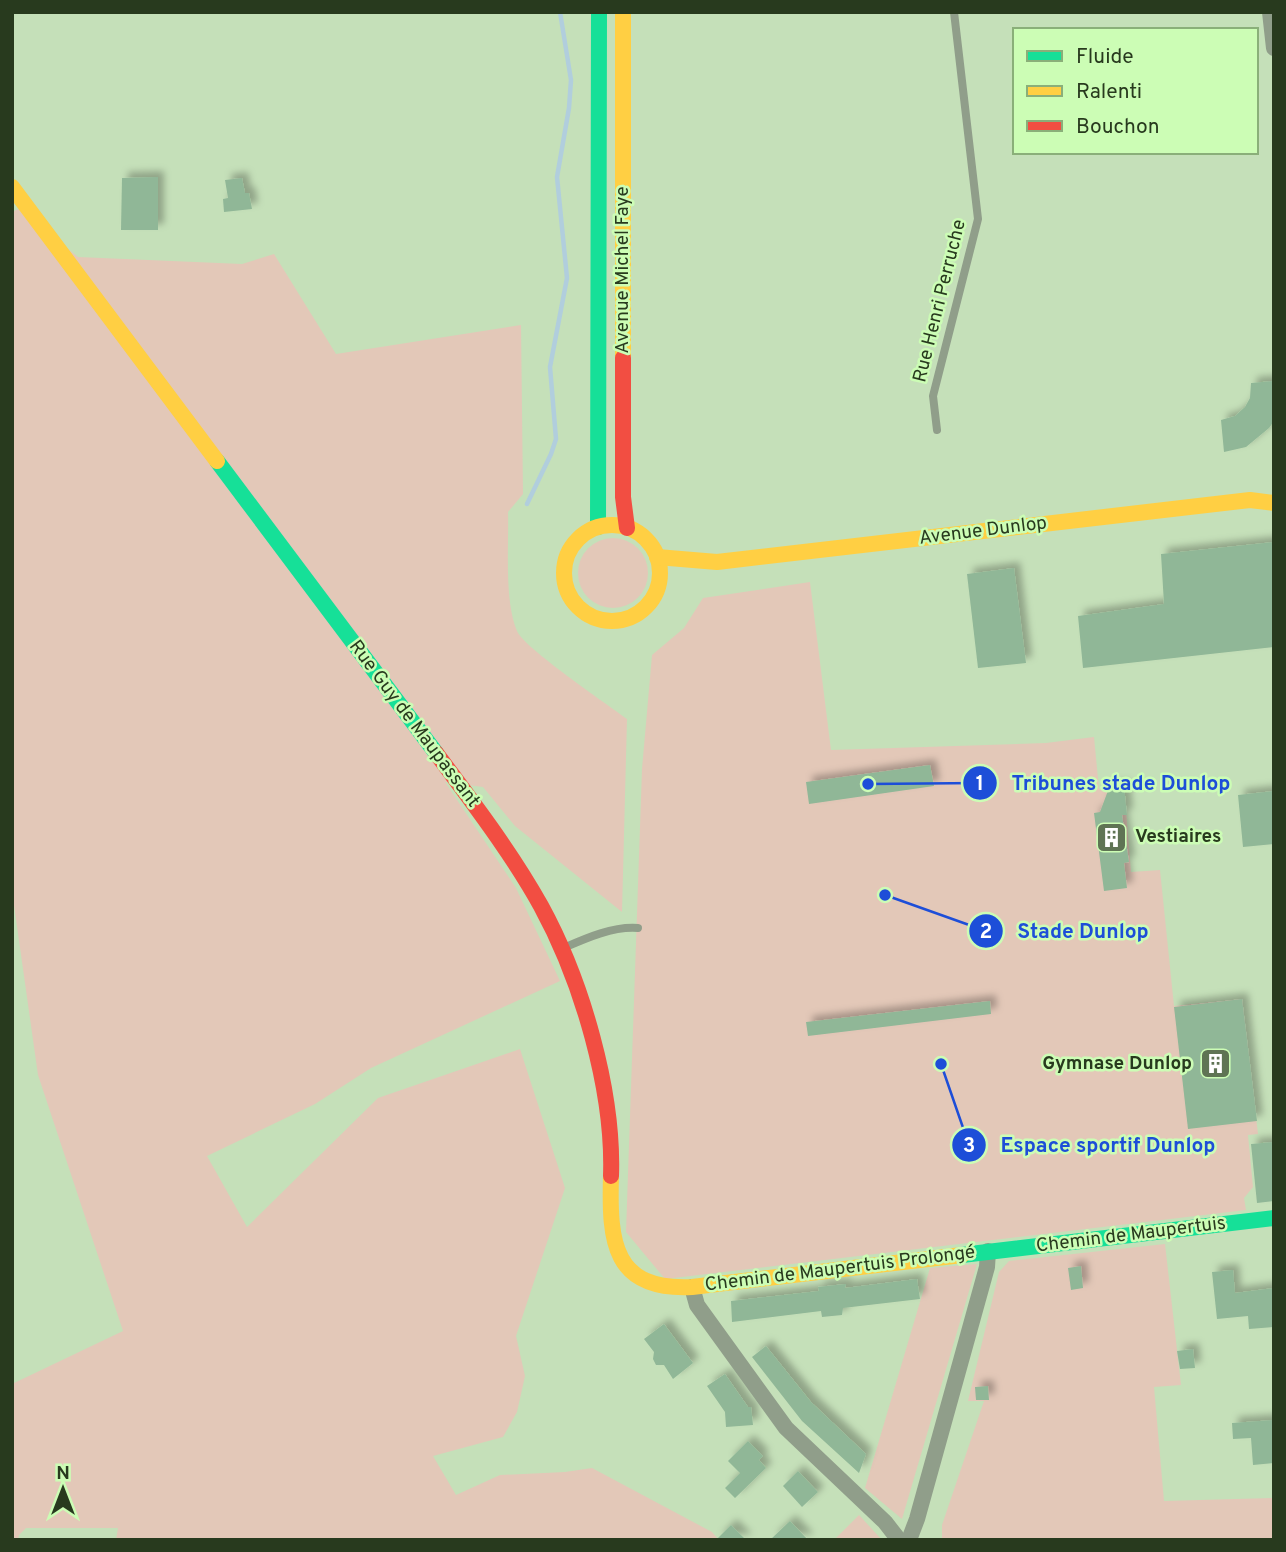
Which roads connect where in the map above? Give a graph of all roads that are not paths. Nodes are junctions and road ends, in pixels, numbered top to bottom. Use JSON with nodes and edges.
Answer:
{"nodes":[{"id":1,"x":599,"y":12,"type":"edge"},
{"id":2,"x":623,"y":12,"type":"edge"},
{"id":3,"x":954,"y":12,"type":"edge"},
{"id":4,"x":1270,"y":12,"type":"edge"},
{"id":5,"x":1274,"y":48,"type":"edge"},
{"id":6,"x":12,"y":187,"type":"edge"},
{"id":7,"x":937,"y":430,"type":"dead end"},
{"id":8,"x":1274,"y":487,"type":"edge"},
{"id":9,"x":1250,"y":500,"type":"junction"},
{"id":10,"x":1274,"y":503,"type":"edge"},
{"id":11,"x":598,"y":527,"type":"junction"},
{"id":12,"x":627,"y":528,"type":"junction"},
{"id":13,"x":657,"y":557,"type":"junction"},
{"id":14,"x":717,"y":562,"type":"junction"},
{"id":15,"x":659,"y":585,"type":"junction"},
{"id":16,"x":638,"y":928,"type":"dead end"},
{"id":17,"x":560,"y":949,"type":"junction"},
{"id":18,"x":1274,"y":1218,"type":"edge"},
{"id":19,"x":988,"y":1251,"type":"junction"},
{"id":20,"x":692,"y":1287,"type":"junction"},
{"id":21,"x":899,"y":1540,"type":"edge"},
{"id":22,"x":909,"y":1540,"type":"edge"}],
"edges":[{"from":1,"to":11,"type":"street","name":"Avenue Michel Faye"},
{"from":2,"to":12,"type":"street","name":"Avenue Michel Faye"},
{"from":3,"to":7,"type":"lane","name":"Rue Henri Perruche"},
{"from":4,"to":5,"type":"street"},
{"from":6,"to":17,"type":"street","name":"Rue Guy de Maupassant"},
{"from":8,"to":9,"type":"street","name":"Avenue Dunlop"},
{"from":9,"to":10,"type":"street","name":"Avenue Dunlop"},
{"from":9,"to":14,"type":"street","name":"Avenue Dunlop"},
{"from":11,"to":12,"type":"street"},
{"from":11,"to":15,"type":"street"},
{"from":12,"to":13,"type":"street"},
{"from":13,"to":14,"type":"street","name":"Avenue Dunlop"},
{"from":13,"to":15,"type":"street"},
{"from":14,"to":15,"type":"street","name":"Avenue Dunlop"},
{"from":16,"to":17,"type":"lane"},
{"from":17,"to":20,"type":"street","name":"Rue Guy de Maupassant"},
{"from":18,"to":19,"type":"street","name":"Chemin de Maupertuis"},
{"from":19,"to":20,"type":"street","name":"Chemin de Maupertuis Prolongé"},
{"from":19,"to":22,"type":"street"},
{"from":20,"to":21,"type":"street"}]}
